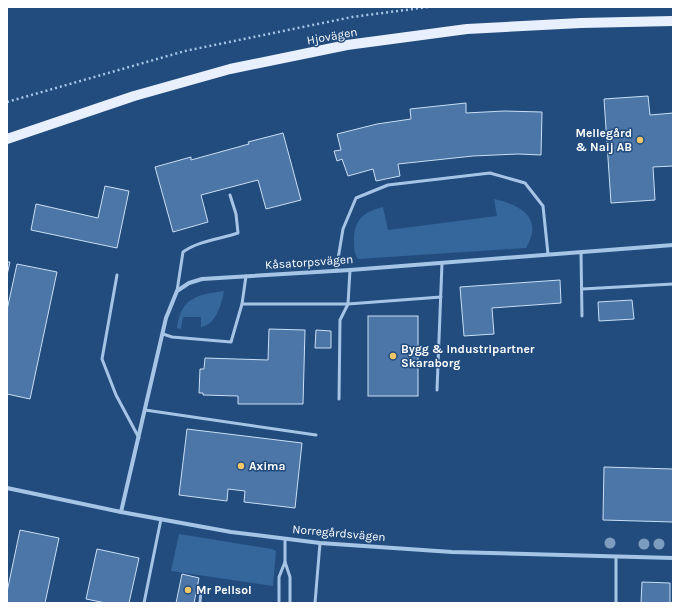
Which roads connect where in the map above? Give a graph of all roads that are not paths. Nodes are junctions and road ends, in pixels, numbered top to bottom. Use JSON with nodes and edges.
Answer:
{"nodes":[{"id":1,"x":673,"y":21,"type":"edge"},
{"id":2,"x":7,"y":139,"type":"edge"},
{"id":3,"x":230,"y":195,"type":"dead end"},
{"id":4,"x":673,"y":245,"type":"edge"},
{"id":5,"x":581,"y":252,"type":"junction"},
{"id":6,"x":548,"y":254,"type":"junction"},
{"id":7,"x":442,"y":262,"type":"junction"},
{"id":8,"x":336,"y":270,"type":"junction"},
{"id":9,"x":350,"y":270,"type":"junction"},
{"id":10,"x":117,"y":275,"type":"dead end"},
{"id":11,"x":246,"y":276,"type":"junction"},
{"id":12,"x":673,"y":284,"type":"edge"},
{"id":13,"x":582,"y":288,"type":"junction"},
{"id":14,"x":177,"y":291,"type":"junction"},
{"id":15,"x":441,"y":297,"type":"junction"},
{"id":16,"x":242,"y":304,"type":"junction"},
{"id":17,"x":348,"y":304,"type":"junction"},
{"id":18,"x":582,"y":316,"type":"dead end"},
{"id":19,"x":163,"y":334,"type":"junction"},
{"id":20,"x":438,"y":390,"type":"dead end"},
{"id":21,"x":339,"y":399,"type":"dead end"},
{"id":22,"x":145,"y":410,"type":"junction"},
{"id":23,"x":316,"y":435,"type":"dead end"},
{"id":24,"x":138,"y":438,"type":"junction"},
{"id":25,"x":7,"y":488,"type":"edge"},
{"id":26,"x":121,"y":512,"type":"junction"},
{"id":27,"x":161,"y":519,"type":"junction"},
{"id":28,"x":286,"y":539,"type":"junction"},
{"id":29,"x":320,"y":543,"type":"junction"},
{"id":30,"x":616,"y":557,"type":"junction"},
{"id":31,"x":673,"y":558,"type":"edge"},
{"id":32,"x":286,"y":562,"type":"junction"},
{"id":33,"x":201,"y":589,"type":"dead end"},
{"id":34,"x":144,"y":603,"type":"edge"},
{"id":35,"x":200,"y":603,"type":"edge"},
{"id":36,"x":279,"y":603,"type":"edge"},
{"id":37,"x":290,"y":603,"type":"edge"},
{"id":38,"x":315,"y":603,"type":"edge"},
{"id":39,"x":616,"y":603,"type":"edge"}],
"edges":[{"from":1,"to":2,"type":"main road","name":"Hjovägen"},
{"from":3,"to":14,"type":"lane"},
{"from":4,"to":5,"type":"street","name":"Kåsatorpsvägen"},
{"from":5,"to":6,"type":"street","name":"Kåsatorpsvägen"},
{"from":5,"to":13,"type":"lane"},
{"from":6,"to":7,"type":"street","name":"Kåsatorpsvägen"},
{"from":6,"to":8,"type":"lane"},
{"from":7,"to":9,"type":"street","name":"Kåsatorpsvägen"},
{"from":7,"to":15,"type":"lane"},
{"from":8,"to":9,"type":"street","name":"Kåsatorpsvägen"},
{"from":8,"to":11,"type":"street","name":"Kåsatorpsvägen"},
{"from":9,"to":17,"type":"lane"},
{"from":10,"to":24,"type":"lane"},
{"from":11,"to":14,"type":"street","name":"Kåsatorpsvägen"},
{"from":11,"to":16,"type":"lane"},
{"from":12,"to":13,"type":"lane"},
{"from":13,"to":18,"type":"lane"},
{"from":14,"to":19,"type":"street"},
{"from":15,"to":17,"type":"lane"},
{"from":15,"to":20,"type":"lane"},
{"from":16,"to":17,"type":"lane"},
{"from":16,"to":19,"type":"lane"},
{"from":17,"to":21,"type":"lane"},
{"from":19,"to":22,"type":"street"},
{"from":22,"to":23,"type":"lane"},
{"from":22,"to":24,"type":"street"},
{"from":24,"to":26,"type":"street"},
{"from":25,"to":26,"type":"street","name":"Norregårdsvägen"},
{"from":26,"to":27,"type":"street","name":"Norregårdsvägen"},
{"from":27,"to":28,"type":"street","name":"Norregårdsvägen"},
{"from":27,"to":34,"type":"lane"},
{"from":28,"to":29,"type":"street","name":"Norregårdsvägen"},
{"from":28,"to":32,"type":"lane"},
{"from":29,"to":30,"type":"street","name":"Norregårdsvägen"},
{"from":29,"to":38,"type":"lane"},
{"from":30,"to":31,"type":"street","name":"Norregårdsvägen"},
{"from":30,"to":39,"type":"lane"},
{"from":32,"to":36,"type":"lane"},
{"from":32,"to":37,"type":"lane"},
{"from":33,"to":35,"type":"lane"}]}
